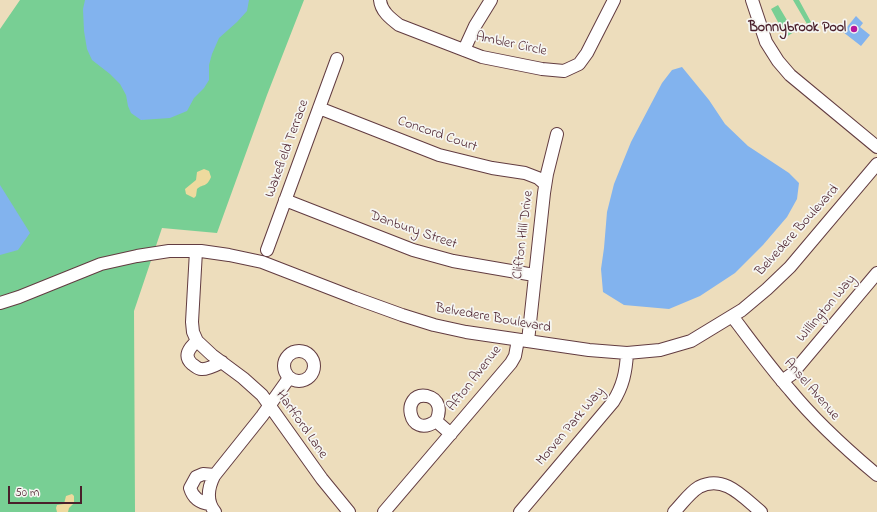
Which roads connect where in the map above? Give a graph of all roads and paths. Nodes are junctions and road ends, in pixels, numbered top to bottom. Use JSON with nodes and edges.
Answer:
{"nodes":[{"id":1,"x":380,"y":0,"type":"edge"},
{"id":2,"x":491,"y":0,"type":"edge"},
{"id":3,"x":614,"y":0,"type":"edge"},
{"id":4,"x":752,"y":0,"type":"edge"},
{"id":5,"x":464,"y":50,"type":"junction"},
{"id":6,"x":337,"y":59,"type":"dead end"},
{"id":7,"x":319,"y":108,"type":"junction"},
{"id":8,"x":557,"y":134,"type":"dead end"},
{"id":9,"x":877,"y":147,"type":"edge"},
{"id":10,"x":877,"y":164,"type":"edge"},
{"id":11,"x":545,"y":184,"type":"junction"},
{"id":12,"x":285,"y":200,"type":"junction"},
{"id":13,"x":267,"y":250,"type":"dead end"},
{"id":14,"x":196,"y":252,"type":"junction"},
{"id":15,"x":877,"y":273,"type":"edge"},
{"id":16,"x":534,"y":275,"type":"junction"},
{"id":17,"x":0,"y":303,"type":"edge"},
{"id":18,"x":732,"y":316,"type":"junction"},
{"id":19,"x":197,"y":341,"type":"junction"},
{"id":20,"x":523,"y":341,"type":"junction"},
{"id":21,"x":627,"y":353,"type":"junction"},
{"id":22,"x":222,"y":362,"type":"junction"},
{"id":23,"x":289,"y":378,"type":"dead end"},
{"id":24,"x":782,"y":381,"type":"junction"},
{"id":25,"x":270,"y":406,"type":"junction"},
{"id":26,"x":436,"y":421,"type":"dead end"},
{"id":27,"x":451,"y":434,"type":"junction"},
{"id":28,"x":215,"y":475,"type":"junction"},
{"id":29,"x":877,"y":475,"type":"edge"},
{"id":30,"x":212,"y":508,"type":"edge"},
{"id":31,"x":349,"y":512,"type":"edge"},
{"id":32,"x":384,"y":512,"type":"edge"},
{"id":33,"x":520,"y":512,"type":"edge"},
{"id":34,"x":674,"y":512,"type":"edge"},
{"id":35,"x":761,"y":512,"type":"edge"}],
"edges":[{"from":1,"to":5,"type":"street","name":"Ambler Circle"},
{"from":2,"to":5,"type":"street"},
{"from":3,"to":5,"type":"street","name":"Ambler Circle"},
{"from":4,"to":9,"type":"street"},
{"from":6,"to":7,"type":"street","name":"Wakefield Terrace"},
{"from":7,"to":11,"type":"street","name":"Concord Court"},
{"from":7,"to":12,"type":"street","name":"Wakefield Terrace"},
{"from":8,"to":11,"type":"street","name":"Clifton Hill Drive"},
{"from":10,"to":18,"type":"street","name":"Belvedere Boulevard"},
{"from":11,"to":16,"type":"street","name":"Clifton Hill Drive"},
{"from":12,"to":13,"type":"street","name":"Wakefield Terrace"},
{"from":12,"to":16,"type":"street","name":"Danbury Street"},
{"from":14,"to":17,"type":"street","name":"Belvedere Boulevard"},
{"from":14,"to":19,"type":"street"},
{"from":14,"to":20,"type":"street","name":"Belvedere Boulevard"},
{"from":15,"to":24,"type":"street","name":"Willington Way"},
{"from":16,"to":20,"type":"street","name":"Clifton Hill Drive"},
{"from":18,"to":21,"type":"street","name":"Belvedere Boulevard"},
{"from":18,"to":24,"type":"street","name":"Ansel Avenue"},
{"from":19,"to":22,"type":"street","name":"Hartford Lane"},
{"from":19,"to":22,"type":"street"},
{"from":20,"to":21,"type":"street","name":"Belvedere Boulevard"},
{"from":20,"to":27,"type":"street","name":"Afton Avenue"},
{"from":21,"to":33,"type":"street","name":"Morven Park Way"},
{"from":22,"to":25,"type":"street","name":"Hartford Lane"},
{"from":23,"to":25,"type":"street"},
{"from":24,"to":29,"type":"street","name":"Ansel Avenue"},
{"from":25,"to":28,"type":"street"},
{"from":25,"to":31,"type":"street","name":"Hartford Lane"},
{"from":26,"to":27,"type":"street","name":"Afton Avenue"},
{"from":27,"to":32,"type":"street","name":"Afton Avenue"},
{"from":28,"to":30,"type":"street"},
{"from":28,"to":30,"type":"street"},
{"from":34,"to":35,"type":"street"}]}
